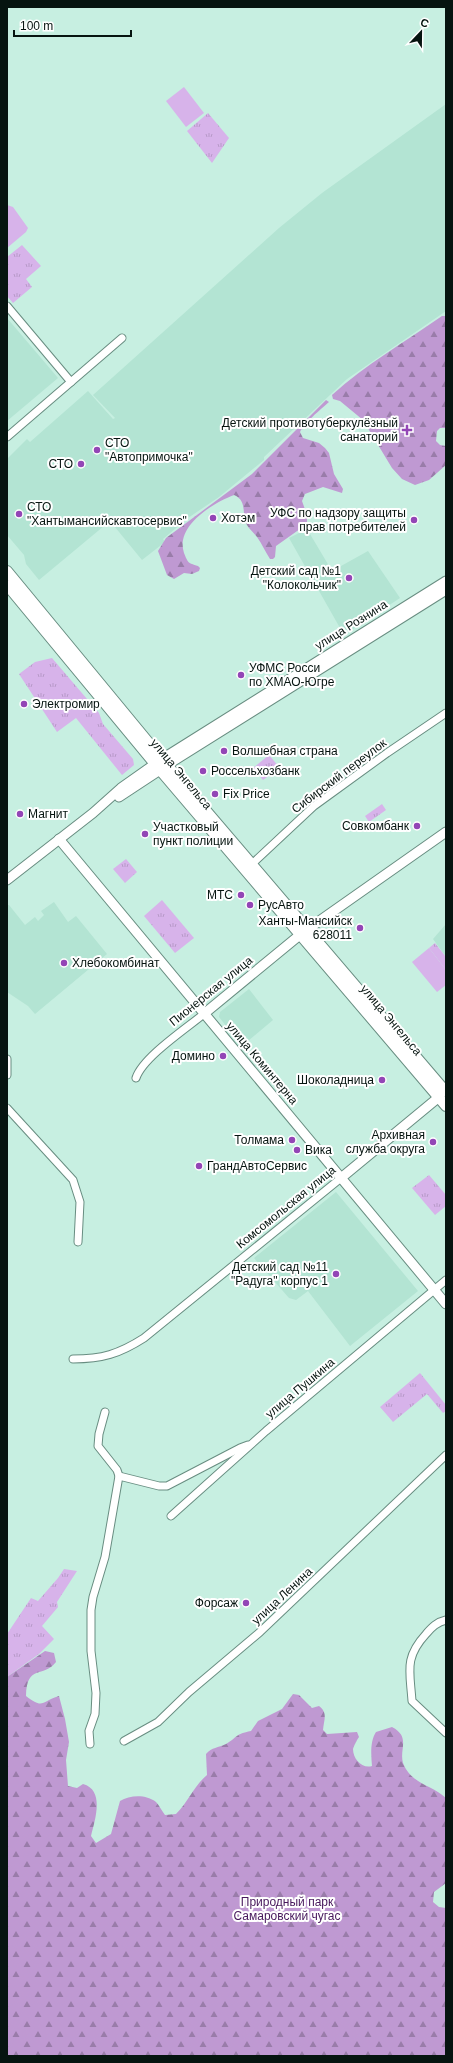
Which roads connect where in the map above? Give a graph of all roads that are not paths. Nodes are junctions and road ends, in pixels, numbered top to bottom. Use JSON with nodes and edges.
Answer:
{"nodes":[{"id":1,"x":7,"y":306,"type":"edge"},
{"id":2,"x":122,"y":338,"type":"dead end"},
{"id":3,"x":71,"y":382,"type":"junction"},
{"id":4,"x":7,"y":438,"type":"edge"},
{"id":5,"x":7,"y":571,"type":"edge"},
{"id":6,"x":446,"y":581,"type":"edge"},
{"id":7,"x":7,"y":585,"type":"edge"},
{"id":8,"x":446,"y":590,"type":"edge"},
{"id":9,"x":278,"y":691,"type":"junction"},
{"id":10,"x":446,"y":713,"type":"edge"},
{"id":11,"x":161,"y":764,"type":"junction"},
{"id":12,"x":446,"y":832,"type":"edge"},
{"id":13,"x":59,"y":838,"type":"junction"},
{"id":14,"x":252,"y":864,"type":"junction"},
{"id":15,"x":7,"y":880,"type":"edge"},
{"id":16,"x":305,"y":931,"type":"junction"},
{"id":17,"x":205,"y":1013,"type":"junction"},
{"id":18,"x":7,"y":1059,"type":"edge"},
{"id":19,"x":7,"y":1075,"type":"edge"},
{"id":20,"x":136,"y":1078,"type":"dead end"},
{"id":21,"x":444,"y":1093,"type":"edge"},
{"id":22,"x":446,"y":1106,"type":"edge"},
{"id":23,"x":7,"y":1108,"type":"edge"},
{"id":24,"x":341,"y":1178,"type":"junction"},
{"id":25,"x":78,"y":1242,"type":"dead end"},
{"id":26,"x":446,"y":1280,"type":"edge"},
{"id":27,"x":434,"y":1290,"type":"junction"},
{"id":28,"x":446,"y":1304,"type":"edge"},
{"id":29,"x":72,"y":1359,"type":"dead end"},
{"id":30,"x":105,"y":1412,"type":"dead end"},
{"id":31,"x":250,"y":1445,"type":"junction"},
{"id":32,"x":446,"y":1455,"type":"edge"},
{"id":33,"x":119,"y":1476,"type":"junction"},
{"id":34,"x":171,"y":1516,"type":"dead end"},
{"id":35,"x":446,"y":1620,"type":"edge"},
{"id":36,"x":446,"y":1732,"type":"edge"},
{"id":37,"x":124,"y":1741,"type":"dead end"},
{"id":38,"x":90,"y":1744,"type":"dead end"}],
"edges":[{"from":1,"to":3,"type":"street"},
{"from":2,"to":3,"type":"street"},
{"from":3,"to":4,"type":"street"},
{"from":5,"to":11,"type":"main road","name":"улица Энгельса"},
{"from":6,"to":9,"type":"street","name":"улица Рознина"},
{"from":7,"to":11,"type":"main road","name":"улица Энгельса"},
{"from":8,"to":9,"type":"street","name":"улица Рознина"},
{"from":9,"to":11,"type":"street","name":"улица Рознина"},
{"from":10,"to":14,"type":"street","name":"Сибирский переулок"},
{"from":11,"to":13,"type":"street","name":"улица Рознина"},
{"from":11,"to":14,"type":"main road","name":"улица Энгельса"},
{"from":11,"to":16,"type":"main road","name":"улица Энгельса"},
{"from":12,"to":16,"type":"street","name":"Пионерская улица"},
{"from":13,"to":15,"type":"street","name":"улица Рознина"},
{"from":13,"to":17,"type":"street","name":"улица Коминтерна"},
{"from":14,"to":16,"type":"main road","name":"улица Энгельса"},
{"from":16,"to":17,"type":"street","name":"Пионерская улица"},
{"from":16,"to":21,"type":"main road","name":"улица Энгельса"},
{"from":17,"to":20,"type":"street","name":"Пионерская улица"},
{"from":17,"to":24,"type":"street","name":"улица Коминтерна"},
{"from":18,"to":19,"type":"street"},
{"from":21,"to":22,"type":"main road","name":"улица Энгельса"},
{"from":21,"to":24,"type":"street","name":"Комсомольская улица"},
{"from":23,"to":25,"type":"street"},
{"from":24,"to":27,"type":"street","name":"улица Коминтерна"},
{"from":24,"to":29,"type":"street","name":"Комсомольская улица"},
{"from":26,"to":27,"type":"street","name":"улица Пушкина"},
{"from":27,"to":28,"type":"street","name":"улица Коминтерна"},
{"from":27,"to":31,"type":"street","name":"улица Пушкина"},
{"from":30,"to":33,"type":"street"},
{"from":31,"to":33,"type":"street"},
{"from":31,"to":34,"type":"street","name":"улица Пушкина"},
{"from":32,"to":37,"type":"street","name":"улица Ленина"},
{"from":33,"to":38,"type":"street"},
{"from":35,"to":36,"type":"street"}]}
